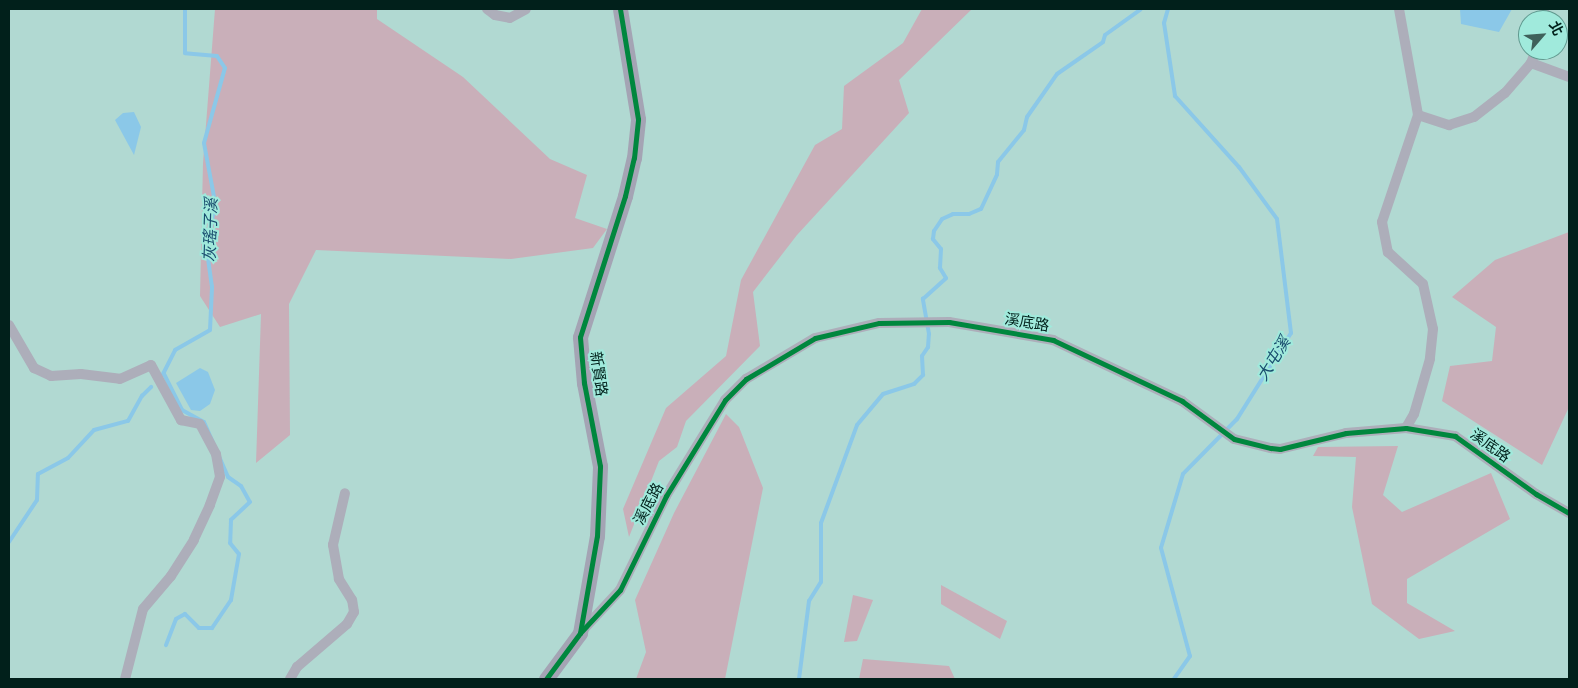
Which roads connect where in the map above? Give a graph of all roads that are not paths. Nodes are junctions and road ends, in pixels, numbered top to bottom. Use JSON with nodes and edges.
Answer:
{"nodes":[{"id":1,"x":487,"y":9,"type":"edge"},
{"id":2,"x":526,"y":9,"type":"edge"},
{"id":3,"x":620,"y":9,"type":"edge"},
{"id":4,"x":1399,"y":9,"type":"edge"},
{"id":5,"x":1532,"y":60,"type":"edge"},
{"id":6,"x":1531,"y":63,"type":"junction"},
{"id":7,"x":1569,"y":77,"type":"edge"},
{"id":8,"x":1418,"y":115,"type":"junction"},
{"id":9,"x":9,"y":324,"type":"edge"},
{"id":10,"x":1406,"y":428,"type":"junction"},
{"id":11,"x":345,"y":493,"type":"dead end"},
{"id":12,"x":1569,"y":513,"type":"edge"},
{"id":13,"x":580,"y":633,"type":"junction"},
{"id":14,"x":125,"y":679,"type":"edge"},
{"id":15,"x":290,"y":679,"type":"edge"},
{"id":16,"x":546,"y":679,"type":"edge"}],
"edges":[{"from":1,"to":2,"type":"street"},
{"from":3,"to":13,"type":"street","name":"新賢路"},
{"from":4,"to":8,"type":"street"},
{"from":5,"to":6,"type":"street"},
{"from":6,"to":7,"type":"street"},
{"from":6,"to":8,"type":"street"},
{"from":8,"to":10,"type":"street"},
{"from":9,"to":14,"type":"street"},
{"from":10,"to":12,"type":"street","name":"溪底路"},
{"from":10,"to":13,"type":"street","name":"溪底路"},
{"from":11,"to":15,"type":"street"},
{"from":13,"to":16,"type":"street","name":"新賢路"}]}
